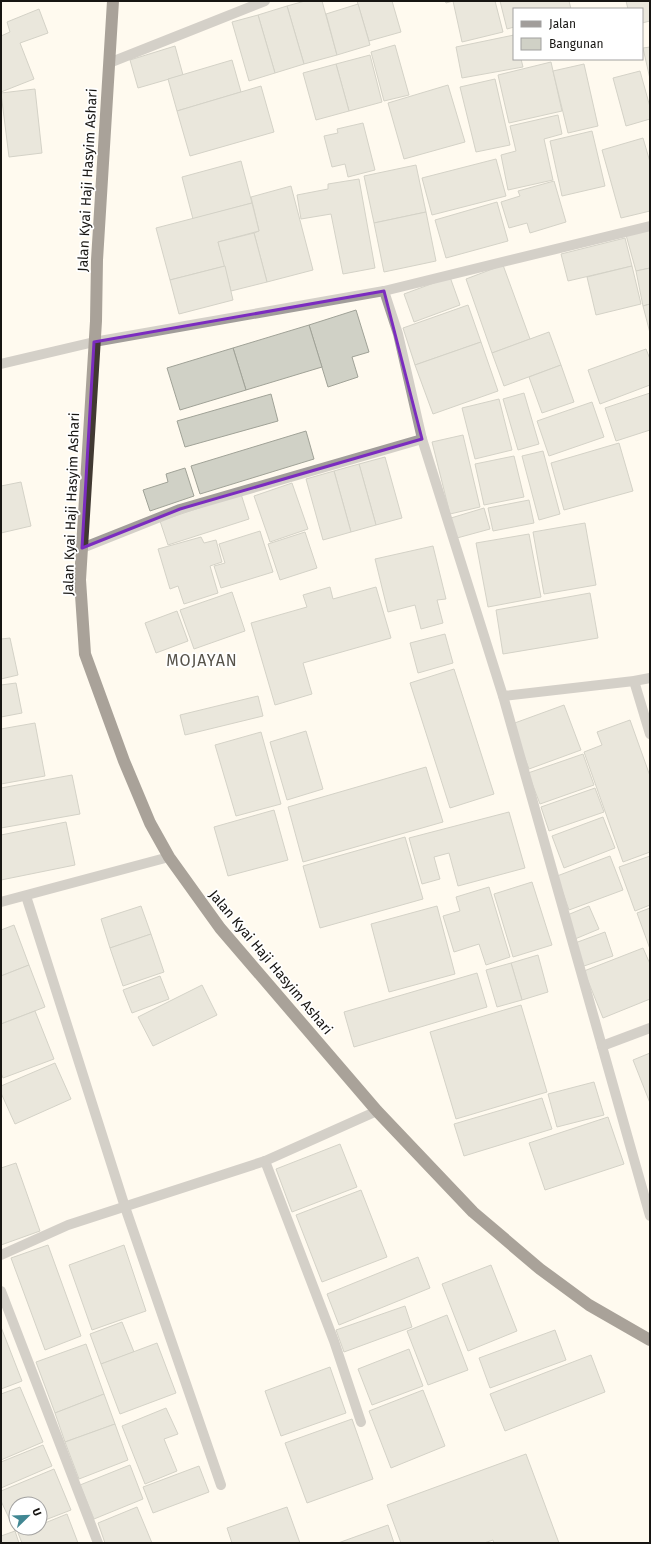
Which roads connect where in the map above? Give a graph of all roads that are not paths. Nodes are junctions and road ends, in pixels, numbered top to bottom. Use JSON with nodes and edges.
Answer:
{"nodes":[{"id":1,"x":113,"y":1,"type":"edge"},
{"id":2,"x":265,"y":1,"type":"edge"},
{"id":3,"x":110,"y":63,"type":"junction"},
{"id":4,"x":650,"y":226,"type":"edge"},
{"id":5,"x":384,"y":290,"type":"junction"},
{"id":6,"x":94,"y":342,"type":"junction"},
{"id":7,"x":1,"y":364,"type":"edge"},
{"id":8,"x":422,"y":439,"type":"junction"},
{"id":9,"x":82,"y":548,"type":"junction"},
{"id":10,"x":650,"y":678,"type":"edge"},
{"id":11,"x":634,"y":682,"type":"junction"},
{"id":12,"x":502,"y":696,"type":"junction"},
{"id":13,"x":650,"y":734,"type":"edge"},
{"id":14,"x":169,"y":857,"type":"junction"},
{"id":15,"x":26,"y":896,"type":"junction"},
{"id":16,"x":1,"y":902,"type":"edge"},
{"id":17,"x":650,"y":1028,"type":"edge"},
{"id":18,"x":602,"y":1046,"type":"junction"},
{"id":19,"x":377,"y":1111,"type":"junction"},
{"id":20,"x":266,"y":1161,"type":"junction"},
{"id":21,"x":125,"y":1207,"type":"junction"},
{"id":22,"x":650,"y":1216,"type":"edge"},
{"id":23,"x":1,"y":1255,"type":"edge"},
{"id":24,"x":1,"y":1291,"type":"edge"},
{"id":25,"x":650,"y":1340,"type":"edge"},
{"id":26,"x":361,"y":1422,"type":"dead end"},
{"id":27,"x":221,"y":1485,"type":"dead end"},
{"id":28,"x":98,"y":1543,"type":"edge"}],
"edges":[{"from":1,"to":3,"type":"highway","name":"Jalan Kyai Haji Hasyim Ashari"},
{"from":2,"to":3,"type":"street"},
{"from":3,"to":6,"type":"highway","name":"Jalan Kyai Haji Hasyim Ashari"},
{"from":4,"to":5,"type":"street"},
{"from":5,"to":6,"type":"street"},
{"from":5,"to":8,"type":"street"},
{"from":6,"to":7,"type":"street"},
{"from":6,"to":9,"type":"highway","name":"Jalan Kyai Haji Hasyim Ashari"},
{"from":8,"to":9,"type":"street"},
{"from":8,"to":12,"type":"street"},
{"from":9,"to":14,"type":"highway","name":"Jalan Kyai Haji Hasyim Ashari"},
{"from":10,"to":11,"type":"street"},
{"from":11,"to":12,"type":"street"},
{"from":11,"to":13,"type":"street"},
{"from":12,"to":18,"type":"street"},
{"from":14,"to":15,"type":"street"},
{"from":14,"to":19,"type":"highway","name":"Jalan Kyai Haji Hasyim Ashari"},
{"from":15,"to":16,"type":"street"},
{"from":15,"to":21,"type":"street"},
{"from":17,"to":18,"type":"street"},
{"from":18,"to":22,"type":"street"},
{"from":19,"to":20,"type":"street"},
{"from":19,"to":25,"type":"highway","name":"Jalan Kyai Haji Hasyim Ashari"},
{"from":20,"to":21,"type":"street"},
{"from":20,"to":26,"type":"street"},
{"from":21,"to":23,"type":"street"},
{"from":21,"to":27,"type":"street"},
{"from":24,"to":28,"type":"street"}]}
